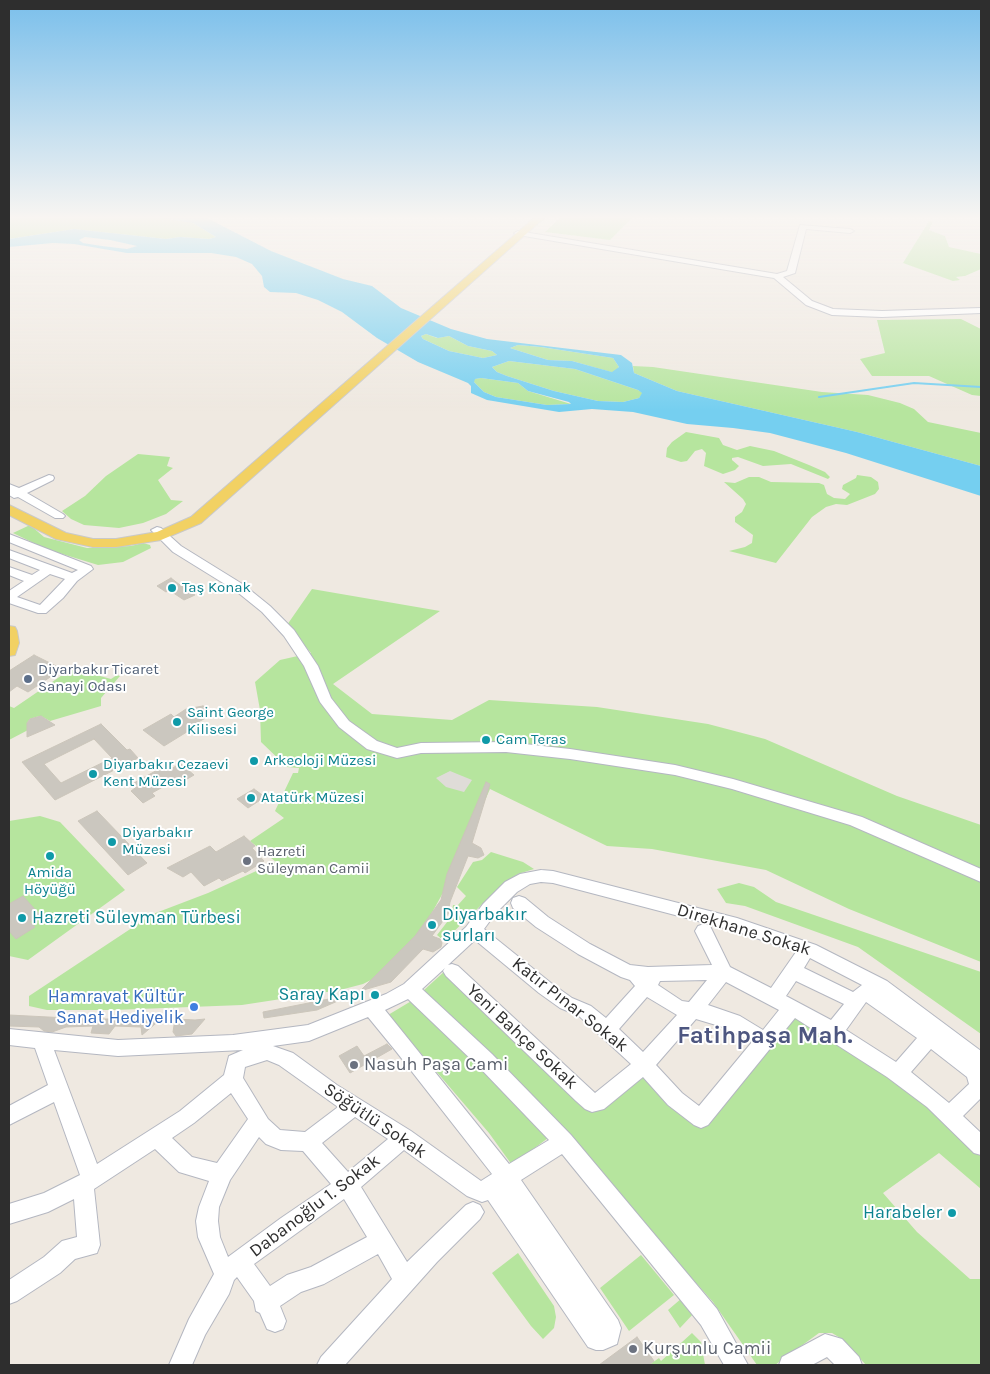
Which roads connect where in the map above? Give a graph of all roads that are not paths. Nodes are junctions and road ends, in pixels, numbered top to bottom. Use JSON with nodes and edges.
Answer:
{"nodes":[{"id":1,"x":464,"y":282,"type":"edge"},
{"id":2,"x":784,"y":282,"type":"edge"},
{"id":3,"x":981,"y":312,"type":"edge"},
{"id":4,"x":49,"y":478,"type":"dead end"},
{"id":5,"x":11,"y":495,"type":"edge"},
{"id":6,"x":9,"y":509,"type":"edge"},
{"id":7,"x":59,"y":516,"type":"dead end"},
{"id":8,"x":159,"y":533,"type":"junction"},
{"id":9,"x":9,"y":538,"type":"edge"},
{"id":10,"x":9,"y":554,"type":"edge"},
{"id":11,"x":48,"y":569,"type":"junction"},
{"id":12,"x":9,"y":571,"type":"edge"},
{"id":13,"x":73,"y":578,"type":"junction"},
{"id":14,"x":33,"y":580,"type":"junction"},
{"id":15,"x":9,"y":598,"type":"edge"},
{"id":16,"x":9,"y":631,"type":"edge"},
{"id":17,"x":9,"y":651,"type":"edge"},
{"id":18,"x":981,"y":876,"type":"edge"},
{"id":19,"x":519,"y":903,"type":"dead end"},
{"id":20,"x":704,"y":931,"type":"dead end"},
{"id":21,"x":481,"y":935,"type":"dead end"},
{"id":22,"x":804,"y":954,"type":"dead end"},
{"id":23,"x":452,"y":971,"type":"dead end"},
{"id":24,"x":793,"y":971,"type":"junction"},
{"id":25,"x":723,"y":972,"type":"junction"},
{"id":26,"x":646,"y":978,"type":"junction"},
{"id":27,"x":410,"y":988,"type":"junction"},
{"id":28,"x":863,"y":993,"type":"junction"},
{"id":29,"x":774,"y":999,"type":"junction"},
{"id":30,"x":372,"y":1008,"type":"junction"},
{"id":31,"x":792,"y":1008,"type":"junction"},
{"id":32,"x":692,"y":1010,"type":"junction"},
{"id":33,"x":608,"y":1030,"type":"junction"},
{"id":34,"x":833,"y":1032,"type":"junction"},
{"id":35,"x":9,"y":1036,"type":"edge"},
{"id":36,"x":932,"y":1036,"type":"junction"},
{"id":37,"x":766,"y":1040,"type":"junction"},
{"id":38,"x":42,"y":1041,"type":"junction"},
{"id":39,"x":981,"y":1062,"type":"edge"},
{"id":40,"x":644,"y":1065,"type":"junction"},
{"id":41,"x":898,"y":1074,"type":"junction"},
{"id":42,"x":233,"y":1079,"type":"junction"},
{"id":43,"x":981,"y":1085,"type":"edge"},
{"id":44,"x":59,"y":1089,"type":"junction"},
{"id":45,"x":354,"y":1106,"type":"junction"},
{"id":46,"x":950,"y":1115,"type":"junction"},
{"id":47,"x":9,"y":1116,"type":"edge"},
{"id":48,"x":257,"y":1122,"type":"junction"},
{"id":49,"x":157,"y":1137,"type":"junction"},
{"id":50,"x":404,"y":1138,"type":"junction"},
{"id":51,"x":308,"y":1142,"type":"junction"},
{"id":52,"x":564,"y":1142,"type":"junction"},
{"id":53,"x":981,"y":1146,"type":"edge"},
{"id":54,"x":222,"y":1174,"type":"junction"},
{"id":55,"x":87,"y":1182,"type":"junction"},
{"id":56,"x":347,"y":1185,"type":"junction"},
{"id":57,"x":493,"y":1185,"type":"junction"},
{"id":58,"x":473,"y":1212,"type":"dead end"},
{"id":59,"x":9,"y":1214,"type":"edge"},
{"id":60,"x":381,"y":1241,"type":"junction"},
{"id":61,"x":232,"y":1268,"type":"junction"},
{"id":62,"x":405,"y":1280,"type":"junction"},
{"id":63,"x":9,"y":1292,"type":"edge"},
{"id":64,"x":269,"y":1308,"type":"joint"},
{"id":65,"x":180,"y":1365,"type":"edge"},
{"id":66,"x":329,"y":1365,"type":"edge"},
{"id":67,"x":738,"y":1365,"type":"edge"},
{"id":68,"x":790,"y":1365,"type":"edge"},
{"id":69,"x":851,"y":1365,"type":"edge"}],
"edges":[{"from":1,"to":8,"type":"main road"},
{"from":2,"to":3,"type":"street"},
{"from":4,"to":5,"type":"street"},
{"from":5,"to":7,"type":"street"},
{"from":5,"to":8,"type":"main road"},
{"from":6,"to":8,"type":"main road"},
{"from":8,"to":18,"type":"street"},
{"from":9,"to":13,"type":"street"},
{"from":10,"to":11,"type":"street"},
{"from":11,"to":13,"type":"street"},
{"from":11,"to":14,"type":"street"},
{"from":12,"to":14,"type":"street"},
{"from":13,"to":15,"type":"street"},
{"from":14,"to":15,"type":"street"},
{"from":16,"to":17,"type":"main road"},
{"from":19,"to":26,"type":"street"},
{"from":20,"to":25,"type":"street"},
{"from":21,"to":33,"type":"street","name":"Katır Pınar Sokak"},
{"from":22,"to":24,"type":"street"},
{"from":23,"to":40,"type":"street","name":"Yeni Bahçe Sokak"},
{"from":24,"to":28,"type":"street"},
{"from":24,"to":29,"type":"street"},
{"from":25,"to":26,"type":"street"},
{"from":25,"to":29,"type":"street"},
{"from":25,"to":32,"type":"street"},
{"from":26,"to":32,"type":"street"},
{"from":26,"to":33,"type":"street"},
{"from":27,"to":30,"type":"street","name":"Direkhane Sokak"},
{"from":27,"to":39,"type":"street","name":"Direkhane Sokak"},
{"from":27,"to":52,"type":"street"},
{"from":28,"to":34,"type":"street"},
{"from":28,"to":36,"type":"street"},
{"from":29,"to":31,"type":"street"},
{"from":30,"to":38,"type":"street","name":"Direkhane Sokak"},
{"from":30,"to":57,"type":"street"},
{"from":31,"to":34,"type":"street"},
{"from":31,"to":37,"type":"street"},
{"from":32,"to":37,"type":"street"},
{"from":32,"to":40,"type":"street"},
{"from":33,"to":40,"type":"street","name":"Katır Pınar Sokak"},
{"from":34,"to":41,"type":"street"},
{"from":35,"to":38,"type":"street","name":"Direkhane Sokak"},
{"from":36,"to":41,"type":"street"},
{"from":36,"to":43,"type":"street"},
{"from":37,"to":40,"type":"street","name":"Katır Pınar Sokak"},
{"from":38,"to":44,"type":"street"},
{"from":41,"to":46,"type":"street"},
{"from":42,"to":45,"type":"street","name":"Söğütlü Sokak"},
{"from":42,"to":48,"type":"street"},
{"from":42,"to":49,"type":"street"},
{"from":43,"to":46,"type":"street"},
{"from":44,"to":47,"type":"street"},
{"from":44,"to":55,"type":"street"},
{"from":45,"to":50,"type":"street","name":"Söğütlü Sokak"},
{"from":45,"to":51,"type":"street"},
{"from":46,"to":53,"type":"street"},
{"from":48,"to":51,"type":"street"},
{"from":48,"to":54,"type":"street"},
{"from":49,"to":54,"type":"street"},
{"from":49,"to":55,"type":"street"},
{"from":50,"to":56,"type":"street","name":"Dabanoğlu 1. Sokak"},
{"from":50,"to":57,"type":"street","name":"Söğütlü Sokak"},
{"from":51,"to":56,"type":"street"},
{"from":52,"to":57,"type":"street"},
{"from":52,"to":67,"type":"street"},
{"from":54,"to":61,"type":"street"},
{"from":55,"to":59,"type":"street"},
{"from":55,"to":63,"type":"street"},
{"from":56,"to":60,"type":"street"},
{"from":56,"to":61,"type":"street","name":"Dabanoğlu 1. Sokak"},
{"from":57,"to":57,"type":"street"},
{"from":58,"to":62,"type":"street"},
{"from":60,"to":62,"type":"street"},
{"from":60,"to":64,"type":"street"},
{"from":61,"to":64,"type":"street"},
{"from":61,"to":65,"type":"street"},
{"from":62,"to":66,"type":"street"},
{"from":68,"to":69,"type":"street"}]}
